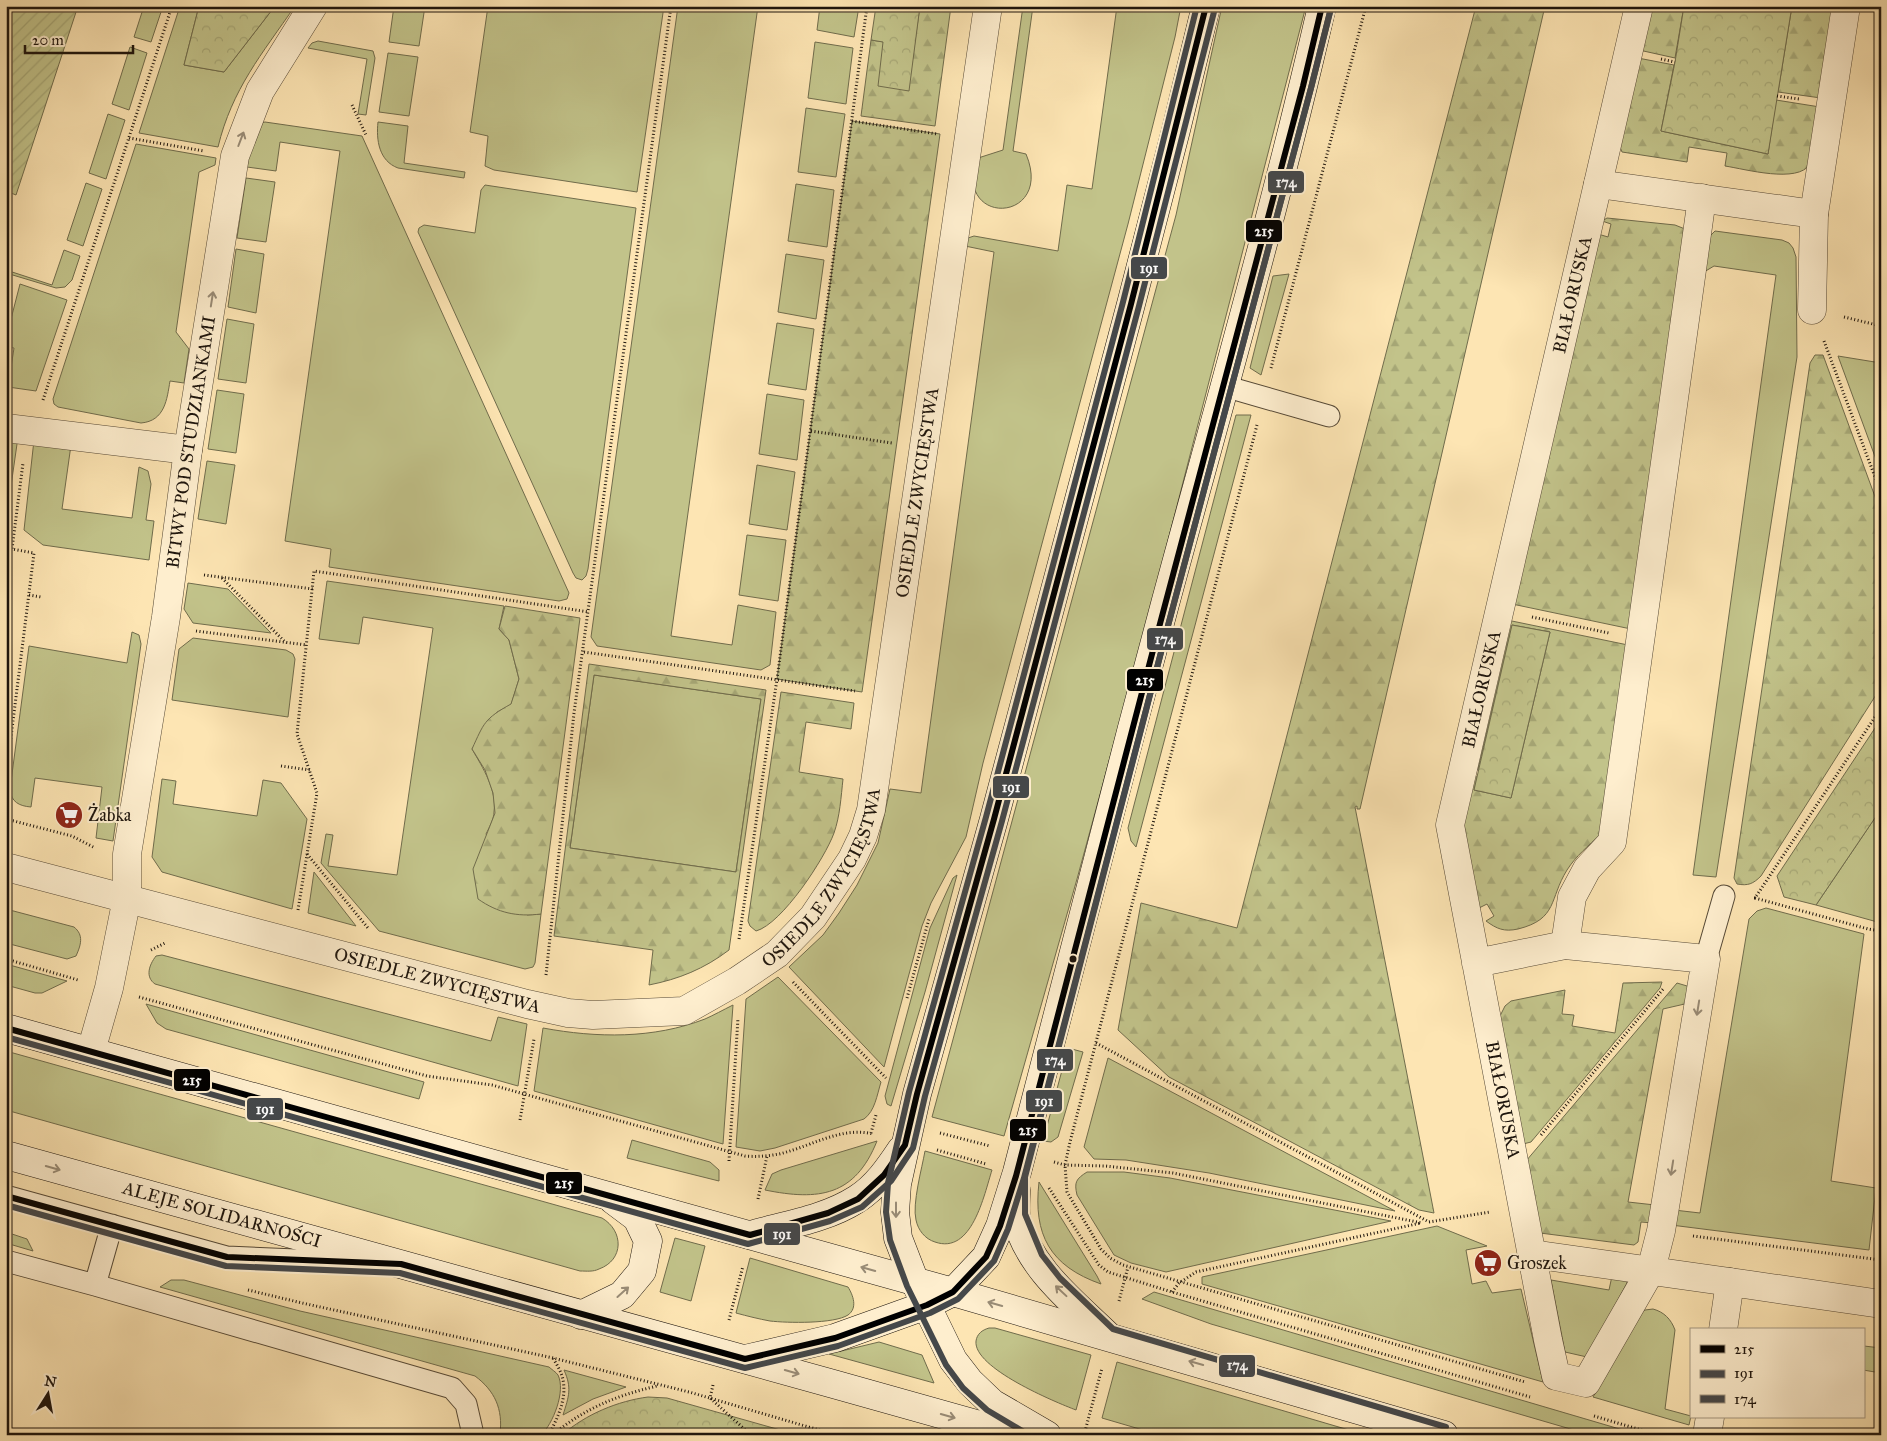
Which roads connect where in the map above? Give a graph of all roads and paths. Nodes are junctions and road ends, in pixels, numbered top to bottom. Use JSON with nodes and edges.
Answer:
{"nodes":[{"id":1,"x":172,"y":6,"type":"edge"},
{"id":2,"x":313,"y":6,"type":"edge"},
{"id":3,"x":671,"y":6,"type":"edge"},
{"id":4,"x":867,"y":6,"type":"edge"},
{"id":5,"x":988,"y":6,"type":"edge"},
{"id":6,"x":1206,"y":6,"type":"edge"},
{"id":7,"x":1322,"y":6,"type":"edge"},
{"id":8,"x":1366,"y":6,"type":"edge"},
{"id":9,"x":1639,"y":6,"type":"edge"},
{"id":10,"x":1846,"y":6,"type":"edge"},
{"id":11,"x":352,"y":105,"type":"dead end"},
{"id":12,"x":852,"y":121,"type":"junction"},
{"id":13,"x":940,"y":134,"type":"dead end"},
{"id":14,"x":366,"y":135,"type":"dead end"},
{"id":15,"x":129,"y":138,"type":"junction"},
{"id":16,"x":207,"y":152,"type":"dead end"},
{"id":17,"x":1598,"y":184,"type":"junction"},
{"id":18,"x":1702,"y":198,"type":"junction"},
{"id":19,"x":1814,"y":214,"type":"junction"},
{"id":20,"x":1812,"y":310,"type":"junction"},
{"id":21,"x":1881,"y":326,"type":"edge"},
{"id":22,"x":1224,"y":386,"type":"junction"},
{"id":23,"x":1264,"y":398,"type":"junction"},
{"id":24,"x":41,"y":404,"type":"dead end"},
{"id":25,"x":1329,"y":416,"type":"dead end"},
{"id":26,"x":6,"y":428,"type":"edge"},
{"id":27,"x":811,"y":432,"type":"junction"},
{"id":28,"x":897,"y":444,"type":"dead end"},
{"id":29,"x":188,"y":450,"type":"junction"},
{"id":30,"x":23,"y":458,"type":"dead end"},
{"id":31,"x":1881,"y":493,"type":"edge"},
{"id":32,"x":173,"y":571,"type":"junction"},
{"id":33,"x":222,"y":578,"type":"junction"},
{"id":34,"x":313,"y":589,"type":"junction"},
{"id":35,"x":29,"y":595,"type":"junction"},
{"id":36,"x":40,"y":597,"type":"dead end"},
{"id":37,"x":1499,"y":610,"type":"junction"},
{"id":38,"x":589,"y":612,"type":"junction"},
{"id":39,"x":186,"y":630,"type":"dead end"},
{"id":40,"x":1642,"y":640,"type":"junction"},
{"id":41,"x":286,"y":642,"type":"junction"},
{"id":42,"x":307,"y":645,"type":"junction"},
{"id":43,"x":584,"y":652,"type":"junction"},
{"id":44,"x":777,"y":680,"type":"junction"},
{"id":45,"x":862,"y":692,"type":"dead end"},
{"id":46,"x":1881,"y":708,"type":"edge"},
{"id":47,"x":11,"y":744,"type":"junction"},
{"id":48,"x":6,"y":745,"type":"edge"},
{"id":49,"x":281,"y":766,"type":"dead end"},
{"id":50,"x":310,"y":770,"type":"junction"},
{"id":51,"x":6,"y":777,"type":"edge"},
{"id":52,"x":6,"y":819,"type":"edge"},
{"id":53,"x":98,"y":850,"type":"dead end"},
{"id":54,"x":307,"y":854,"type":"junction"},
{"id":55,"x":6,"y":867,"type":"edge"},
{"id":56,"x":1724,"y":896,"type":"joint"},
{"id":57,"x":127,"y":898,"type":"junction"},
{"id":58,"x":1755,"y":898,"type":"junction"},
{"id":59,"x":297,"y":918,"type":"dead end"},
{"id":60,"x":370,"y":931,"type":"dead end"},
{"id":61,"x":1881,"y":931,"type":"edge"},
{"id":62,"x":738,"y":943,"type":"dead end"},
{"id":63,"x":1565,"y":945,"type":"junction"},
{"id":64,"x":1698,"y":958,"type":"junction"},
{"id":65,"x":1476,"y":964,"type":"junction"},
{"id":66,"x":790,"y":980,"type":"dead end"},
{"id":67,"x":545,"y":984,"type":"dead end"},
{"id":68,"x":738,"y":1012,"type":"dead end"},
{"id":69,"x":6,"y":1028,"type":"edge"},
{"id":70,"x":534,"y":1036,"type":"dead end"},
{"id":71,"x":1096,"y":1043,"type":"junction"},
{"id":72,"x":92,"y":1051,"type":"junction"},
{"id":73,"x":886,"y":1078,"type":"dead end"},
{"id":74,"x":520,"y":1120,"type":"dead end"},
{"id":75,"x":908,"y":1135,"type":"junction"},
{"id":76,"x":6,"y":1155,"type":"edge"},
{"id":77,"x":768,"y":1156,"type":"dead end"},
{"id":78,"x":729,"y":1161,"type":"dead end"},
{"id":79,"x":1065,"y":1165,"type":"junction"},
{"id":80,"x":1019,"y":1166,"type":"junction"},
{"id":81,"x":1515,"y":1166,"type":"junction"},
{"id":82,"x":606,"y":1195,"type":"junction"},
{"id":83,"x":6,"y":1196,"type":"edge"},
{"id":84,"x":1523,"y":1206,"type":"junction"},
{"id":85,"x":1429,"y":1222,"type":"junction"},
{"id":86,"x":1422,"y":1223,"type":"junction"},
{"id":87,"x":112,"y":1225,"type":"junction"},
{"id":88,"x":750,"y":1235,"type":"junction"},
{"id":89,"x":1689,"y":1235,"type":"dead end"},
{"id":90,"x":1532,"y":1254,"type":"junction"},
{"id":91,"x":1881,"y":1260,"type":"edge"},
{"id":92,"x":6,"y":1261,"type":"edge"},
{"id":93,"x":401,"y":1264,"type":"junction"},
{"id":94,"x":1651,"y":1270,"type":"junction"},
{"id":95,"x":1730,"y":1282,"type":"junction"},
{"id":96,"x":1179,"y":1283,"type":"junction"},
{"id":97,"x":94,"y":1285,"type":"junction"},
{"id":98,"x":245,"y":1289,"type":"dead end"},
{"id":99,"x":953,"y":1292,"type":"junction"},
{"id":100,"x":1172,"y":1292,"type":"dead end"},
{"id":101,"x":921,"y":1294,"type":"junction"},
{"id":102,"x":1881,"y":1304,"type":"edge"},
{"id":103,"x":581,"y":1315,"type":"junction"},
{"id":104,"x":1723,"y":1328,"type":"edge"},
{"id":105,"x":1109,"y":1337,"type":"junction"},
{"id":106,"x":733,"y":1355,"type":"junction"},
{"id":107,"x":553,"y":1358,"type":"junction"},
{"id":108,"x":1526,"y":1382,"type":"dead end"},
{"id":109,"x":657,"y":1386,"type":"junction"},
{"id":110,"x":710,"y":1398,"type":"junction"},
{"id":111,"x":1710,"y":1418,"type":"edge"},
{"id":112,"x":471,"y":1435,"type":"edge"},
{"id":113,"x":550,"y":1435,"type":"edge"},
{"id":114,"x":751,"y":1435,"type":"edge"},
{"id":115,"x":836,"y":1435,"type":"edge"},
{"id":116,"x":1015,"y":1435,"type":"edge"},
{"id":117,"x":1047,"y":1435,"type":"edge"},
{"id":118,"x":1444,"y":1435,"type":"edge"},
{"id":119,"x":1707,"y":1435,"type":"edge"}],
"edges":[{"from":1,"to":15,"type":"path"},
{"from":29,"to":2,"type":"street","name":"BITWY POD STUDZIANKAMI","one_way":true},
{"from":3,"to":38,"type":"path"},
{"from":4,"to":12,"type":"path"},
{"from":5,"to":57,"type":"street","name":"OSIEDLE ZWYCIĘSTWA"},
{"from":6,"to":75,"type":"street"},
{"from":7,"to":22,"type":"street"},
{"from":8,"to":23,"type":"path"},
{"from":9,"to":17,"type":"street","name":"BIAŁORUSKA"},
{"from":10,"to":19,"type":"street"},
{"from":11,"to":14,"type":"path"},
{"from":12,"to":13,"type":"path"},
{"from":12,"to":27,"type":"path"},
{"from":15,"to":16,"type":"path"},
{"from":15,"to":24,"type":"path"},
{"from":17,"to":18,"type":"street"},
{"from":17,"to":37,"type":"street","name":"BIAŁORUSKA"},
{"from":18,"to":19,"type":"street"},
{"from":18,"to":40,"type":"street"},
{"from":19,"to":20,"type":"street"},
{"from":20,"to":21,"type":"path"},
{"from":20,"to":31,"type":"path"},
{"from":22,"to":23,"type":"lane"},
{"from":22,"to":80,"type":"street"},
{"from":23,"to":25,"type":"lane"},
{"from":23,"to":71,"type":"path"},
{"from":26,"to":29,"type":"street"},
{"from":27,"to":28,"type":"path"},
{"from":27,"to":44,"type":"path"},
{"from":29,"to":32,"type":"street","name":"BITWY POD STUDZIANKAMI"},
{"from":30,"to":35,"type":"path"},
{"from":32,"to":33,"type":"path"},
{"from":32,"to":57,"type":"street","name":"BITWY POD STUDZIANKAMI"},
{"from":33,"to":34,"type":"path"},
{"from":33,"to":41,"type":"path"},
{"from":34,"to":38,"type":"path"},
{"from":34,"to":42,"type":"path"},
{"from":35,"to":36,"type":"path"},
{"from":35,"to":47,"type":"path"},
{"from":37,"to":40,"type":"path"},
{"from":37,"to":65,"type":"street","name":"BIAŁORUSKA"},
{"from":38,"to":43,"type":"path"},
{"from":39,"to":41,"type":"path"},
{"from":40,"to":63,"type":"street"},
{"from":41,"to":42,"type":"path"},
{"from":42,"to":50,"type":"path"},
{"from":43,"to":44,"type":"path"},
{"from":43,"to":67,"type":"path"},
{"from":44,"to":45,"type":"path"},
{"from":44,"to":62,"type":"path"},
{"from":46,"to":58,"type":"path"},
{"from":47,"to":48,"type":"path"},
{"from":47,"to":51,"type":"path"},
{"from":49,"to":50,"type":"path"},
{"from":50,"to":54,"type":"path"},
{"from":52,"to":53,"type":"path"},
{"from":54,"to":59,"type":"path"},
{"from":54,"to":60,"type":"path"},
{"from":55,"to":57,"type":"street","name":"OSIEDLE ZWYCIĘSTWA"},
{"from":56,"to":58,"type":"path"},
{"from":56,"to":64,"type":"lane"},
{"from":57,"to":72,"type":"street","name":"BITWY POD STUDZIANKAMI"},
{"from":58,"to":61,"type":"path"},
{"from":63,"to":64,"type":"street"},
{"from":63,"to":65,"type":"street"},
{"from":64,"to":81,"type":"path"},
{"from":64,"to":94,"type":"street","one_way":true},
{"from":65,"to":81,"type":"street","name":"BIAŁORUSKA"},
{"from":66,"to":73,"type":"path"},
{"from":68,"to":78,"type":"path"},
{"from":69,"to":72,"type":"street"},
{"from":70,"to":74,"type":"path"},
{"from":71,"to":79,"type":"path"},
{"from":71,"to":85,"type":"path"},
{"from":72,"to":82,"type":"street"},
{"from":75,"to":80,"type":"path"},
{"from":75,"to":88,"type":"street"},
{"from":75,"to":101,"type":"street","one_way":true},
{"from":76,"to":93,"type":"street","name":"ALEJE SOLIDARNOŚCI","one_way":true},
{"from":77,"to":88,"type":"path"},
{"from":79,"to":80,"type":"path"},
{"from":79,"to":86,"type":"path"},
{"from":79,"to":96,"type":"path"},
{"from":80,"to":99,"type":"street"},
{"from":105,"to":80,"type":"street","one_way":true},
{"from":81,"to":84,"type":"street","name":"BIAŁORUSKA"},
{"from":82,"to":88,"type":"street"},
{"from":103,"to":82,"type":"street","one_way":true},
{"from":83,"to":87,"type":"lane"},
{"from":84,"to":85,"type":"path"},
{"from":84,"to":90,"type":"street","name":"BIAŁORUSKA"},
{"from":85,"to":86,"type":"path"},
{"from":86,"to":96,"type":"path"},
{"from":87,"to":93,"type":"lane"},
{"from":87,"to":97,"type":"lane"},
{"from":101,"to":88,"type":"street","one_way":true},
{"from":88,"to":106,"type":"path"},
{"from":89,"to":91,"type":"path"},
{"from":90,"to":94,"type":"street"},
{"from":90,"to":94,"type":"street","name":"BIAŁORUSKA"},
{"from":92,"to":97,"type":"lane"},
{"from":93,"to":103,"type":"street","name":"ALEJE SOLIDARNOŚCI"},
{"from":94,"to":95,"type":"street"},
{"from":95,"to":102,"type":"street"},
{"from":95,"to":104,"type":"street"},
{"from":96,"to":100,"type":"path"},
{"from":96,"to":108,"type":"path"},
{"from":97,"to":112,"type":"lane"},
{"from":98,"to":107,"type":"path"},
{"from":99,"to":101,"type":"street"},
{"from":105,"to":99,"type":"street","one_way":true},
{"from":101,"to":106,"type":"street"},
{"from":101,"to":117,"type":"street"},
{"from":103,"to":106,"type":"street","name":"ALEJE SOLIDARNOŚCI"},
{"from":118,"to":105,"type":"street","one_way":true},
{"from":106,"to":110,"type":"path"},
{"from":106,"to":116,"type":"street","name":"ALEJE SOLIDARNOŚCI","one_way":true},
{"from":107,"to":109,"type":"path"},
{"from":107,"to":113,"type":"path"},
{"from":109,"to":110,"type":"path"},
{"from":109,"to":113,"type":"path"},
{"from":110,"to":114,"type":"path"},
{"from":110,"to":115,"type":"path"},
{"from":111,"to":119,"type":"street"}]}
